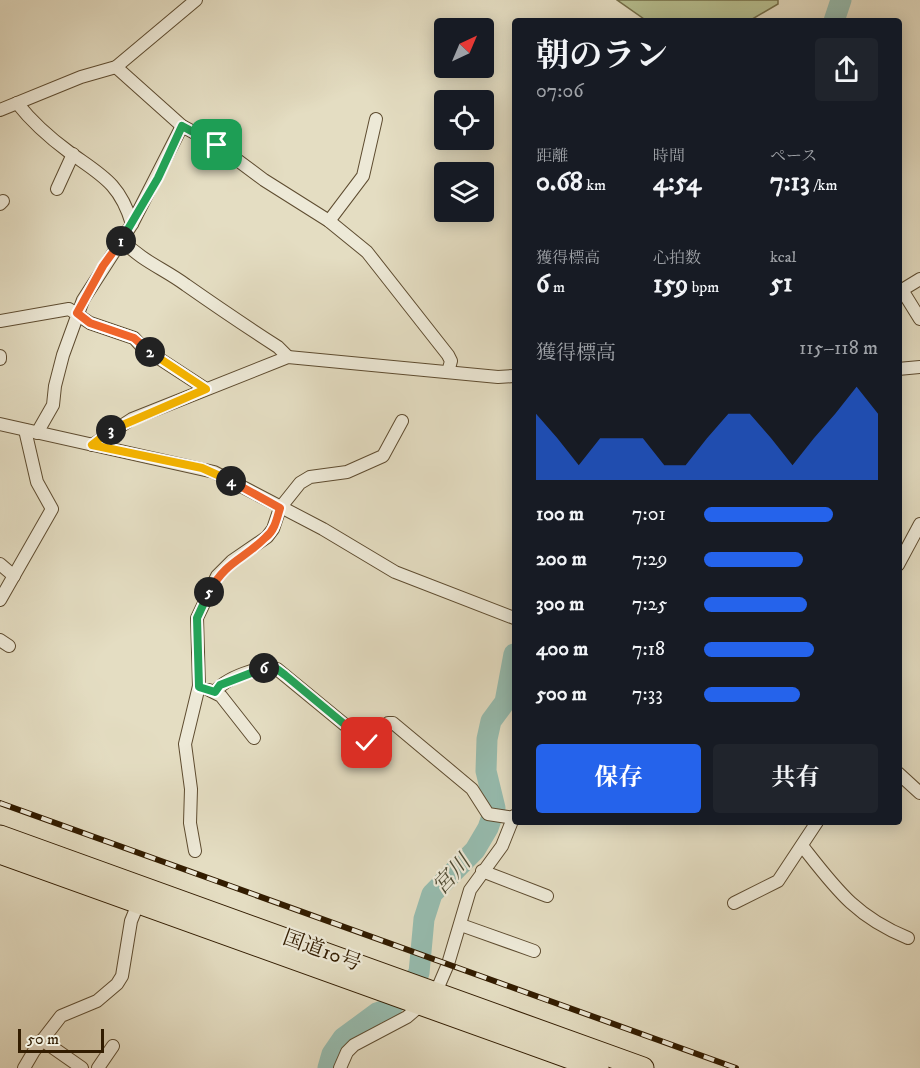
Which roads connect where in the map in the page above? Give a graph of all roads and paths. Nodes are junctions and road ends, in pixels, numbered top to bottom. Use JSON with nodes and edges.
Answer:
{"nodes":[{"id":1,"x":196,"y":0,"type":"edge"},
{"id":2,"x":116,"y":66,"type":"junction"},
{"id":3,"x":17,"y":104,"type":"junction"},
{"id":4,"x":0,"y":110,"type":"edge"},
{"id":5,"x":376,"y":119,"type":"dead end"},
{"id":6,"x":182,"y":126,"type":"junction"},
{"id":7,"x":73,"y":154,"type":"junction"},
{"id":8,"x":57,"y":189,"type":"dead end"},
{"id":9,"x":329,"y":221,"type":"junction"},
{"id":10,"x":132,"y":224,"type":"junction"},
{"id":11,"x":122,"y":240,"type":"junction"},
{"id":12,"x":920,"y":279,"type":"edge"},
{"id":13,"x":902,"y":285,"type":"edge"},
{"id":14,"x":902,"y":289,"type":"edge"},
{"id":15,"x":0,"y":312,"type":"edge"},
{"id":16,"x":77,"y":313,"type":"junction"},
{"id":17,"x":920,"y":320,"type":"edge"},
{"id":18,"x":0,"y":322,"type":"edge"},
{"id":19,"x":288,"y":357,"type":"junction"},
{"id":20,"x":920,"y":367,"type":"edge"},
{"id":21,"x":902,"y":369,"type":"edge"},
{"id":22,"x":448,"y":372,"type":"junction"},
{"id":23,"x":512,"y":376,"type":"edge"},
{"id":24,"x":206,"y":389,"type":"junction"},
{"id":25,"x":402,"y":421,"type":"dead end"},
{"id":26,"x":0,"y":424,"type":"edge"},
{"id":27,"x":31,"y":431,"type":"junction"},
{"id":28,"x":92,"y":445,"type":"junction"},
{"id":29,"x":280,"y":508,"type":"junction"},
{"id":30,"x":920,"y":524,"type":"edge"},
{"id":31,"x":902,"y":558,"type":"edge"},
{"id":32,"x":0,"y":564,"type":"edge"},
{"id":33,"x":14,"y":576,"type":"junction"},
{"id":34,"x":0,"y":600,"type":"edge"},
{"id":35,"x":512,"y":617,"type":"edge"},
{"id":36,"x":199,"y":687,"type":"junction"},
{"id":37,"x":215,"y":692,"type":"junction"},
{"id":38,"x":255,"y":738,"type":"dead end"},
{"id":39,"x":902,"y":777,"type":"edge"},
{"id":40,"x":920,"y":793,"type":"edge"},
{"id":41,"x":512,"y":817,"type":"edge"},
{"id":42,"x":512,"y":821,"type":"edge"},
{"id":43,"x":815,"y":825,"type":"edge"},
{"id":44,"x":0,"y":836,"type":"edge"},
{"id":45,"x":803,"y":847,"type":"junction"},
{"id":46,"x":195,"y":851,"type":"dead end"},
{"id":47,"x":0,"y":853,"type":"edge"},
{"id":48,"x":482,"y":871,"type":"junction"},
{"id":49,"x":141,"y":895,"type":"junction"},
{"id":50,"x":547,"y":896,"type":"dead end"},
{"id":51,"x":734,"y":903,"type":"dead end"},
{"id":52,"x":460,"y":925,"type":"junction"},
{"id":53,"x":908,"y":938,"type":"dead end"},
{"id":54,"x":534,"y":951,"type":"dead end"},
{"id":55,"x":428,"y":998,"type":"junction"},
{"id":56,"x":42,"y":1040,"type":"junction"},
{"id":57,"x":113,"y":1046,"type":"dead end"},
{"id":58,"x":24,"y":1068,"type":"edge"},
{"id":59,"x":82,"y":1068,"type":"edge"},
{"id":60,"x":98,"y":1068,"type":"edge"},
{"id":61,"x":340,"y":1068,"type":"edge"},
{"id":62,"x":598,"y":1068,"type":"edge"},
{"id":63,"x":643,"y":1068,"type":"edge"}],
"edges":[{"from":1,"to":2,"type":"street"},
{"from":2,"to":3,"type":"street"},
{"from":2,"to":6,"type":"street"},
{"from":3,"to":4,"type":"street"},
{"from":3,"to":7,"type":"street"},
{"from":5,"to":9,"type":"street"},
{"from":6,"to":9,"type":"street"},
{"from":6,"to":10,"type":"street"},
{"from":7,"to":8,"type":"street"},
{"from":7,"to":10,"type":"street"},
{"from":9,"to":22,"type":"street"},
{"from":10,"to":11,"type":"street"},
{"from":11,"to":16,"type":"street"},
{"from":11,"to":19,"type":"street"},
{"from":12,"to":13,"type":"street"},
{"from":14,"to":17,"type":"street"},
{"from":15,"to":18,"type":"street"},
{"from":16,"to":18,"type":"street"},
{"from":16,"to":24,"type":"street"},
{"from":16,"to":27,"type":"street"},
{"from":19,"to":22,"type":"street"},
{"from":19,"to":24,"type":"street"},
{"from":20,"to":21,"type":"street"},
{"from":22,"to":23,"type":"street"},
{"from":24,"to":28,"type":"street"},
{"from":25,"to":29,"type":"street"},
{"from":26,"to":27,"type":"street"},
{"from":27,"to":28,"type":"street"},
{"from":27,"to":33,"type":"street"},
{"from":28,"to":29,"type":"street"},
{"from":29,"to":35,"type":"street"},
{"from":29,"to":36,"type":"street"},
{"from":30,"to":31,"type":"street"},
{"from":32,"to":33,"type":"street"},
{"from":33,"to":34,"type":"street"},
{"from":36,"to":37,"type":"street"},
{"from":36,"to":46,"type":"street"},
{"from":37,"to":38,"type":"street"},
{"from":37,"to":41,"type":"street"},
{"from":39,"to":40,"type":"street"},
{"from":42,"to":48,"type":"street"},
{"from":43,"to":45,"type":"street"},
{"from":44,"to":49,"type":"highway","name":"国道10号"},
{"from":45,"to":51,"type":"street"},
{"from":45,"to":53,"type":"street"},
{"from":47,"to":49,"type":"highway","name":"国道10号"},
{"from":48,"to":50,"type":"street"},
{"from":48,"to":52,"type":"street"},
{"from":49,"to":55,"type":"highway","name":"国道10号"},
{"from":49,"to":56,"type":"street"},
{"from":52,"to":54,"type":"street"},
{"from":52,"to":55,"type":"street"},
{"from":55,"to":61,"type":"street"},
{"from":55,"to":62,"type":"highway","name":"国道10号"},
{"from":55,"to":63,"type":"highway","name":"国道10号"},
{"from":56,"to":58,"type":"street"},
{"from":56,"to":59,"type":"street"},
{"from":57,"to":60,"type":"street"}]}
